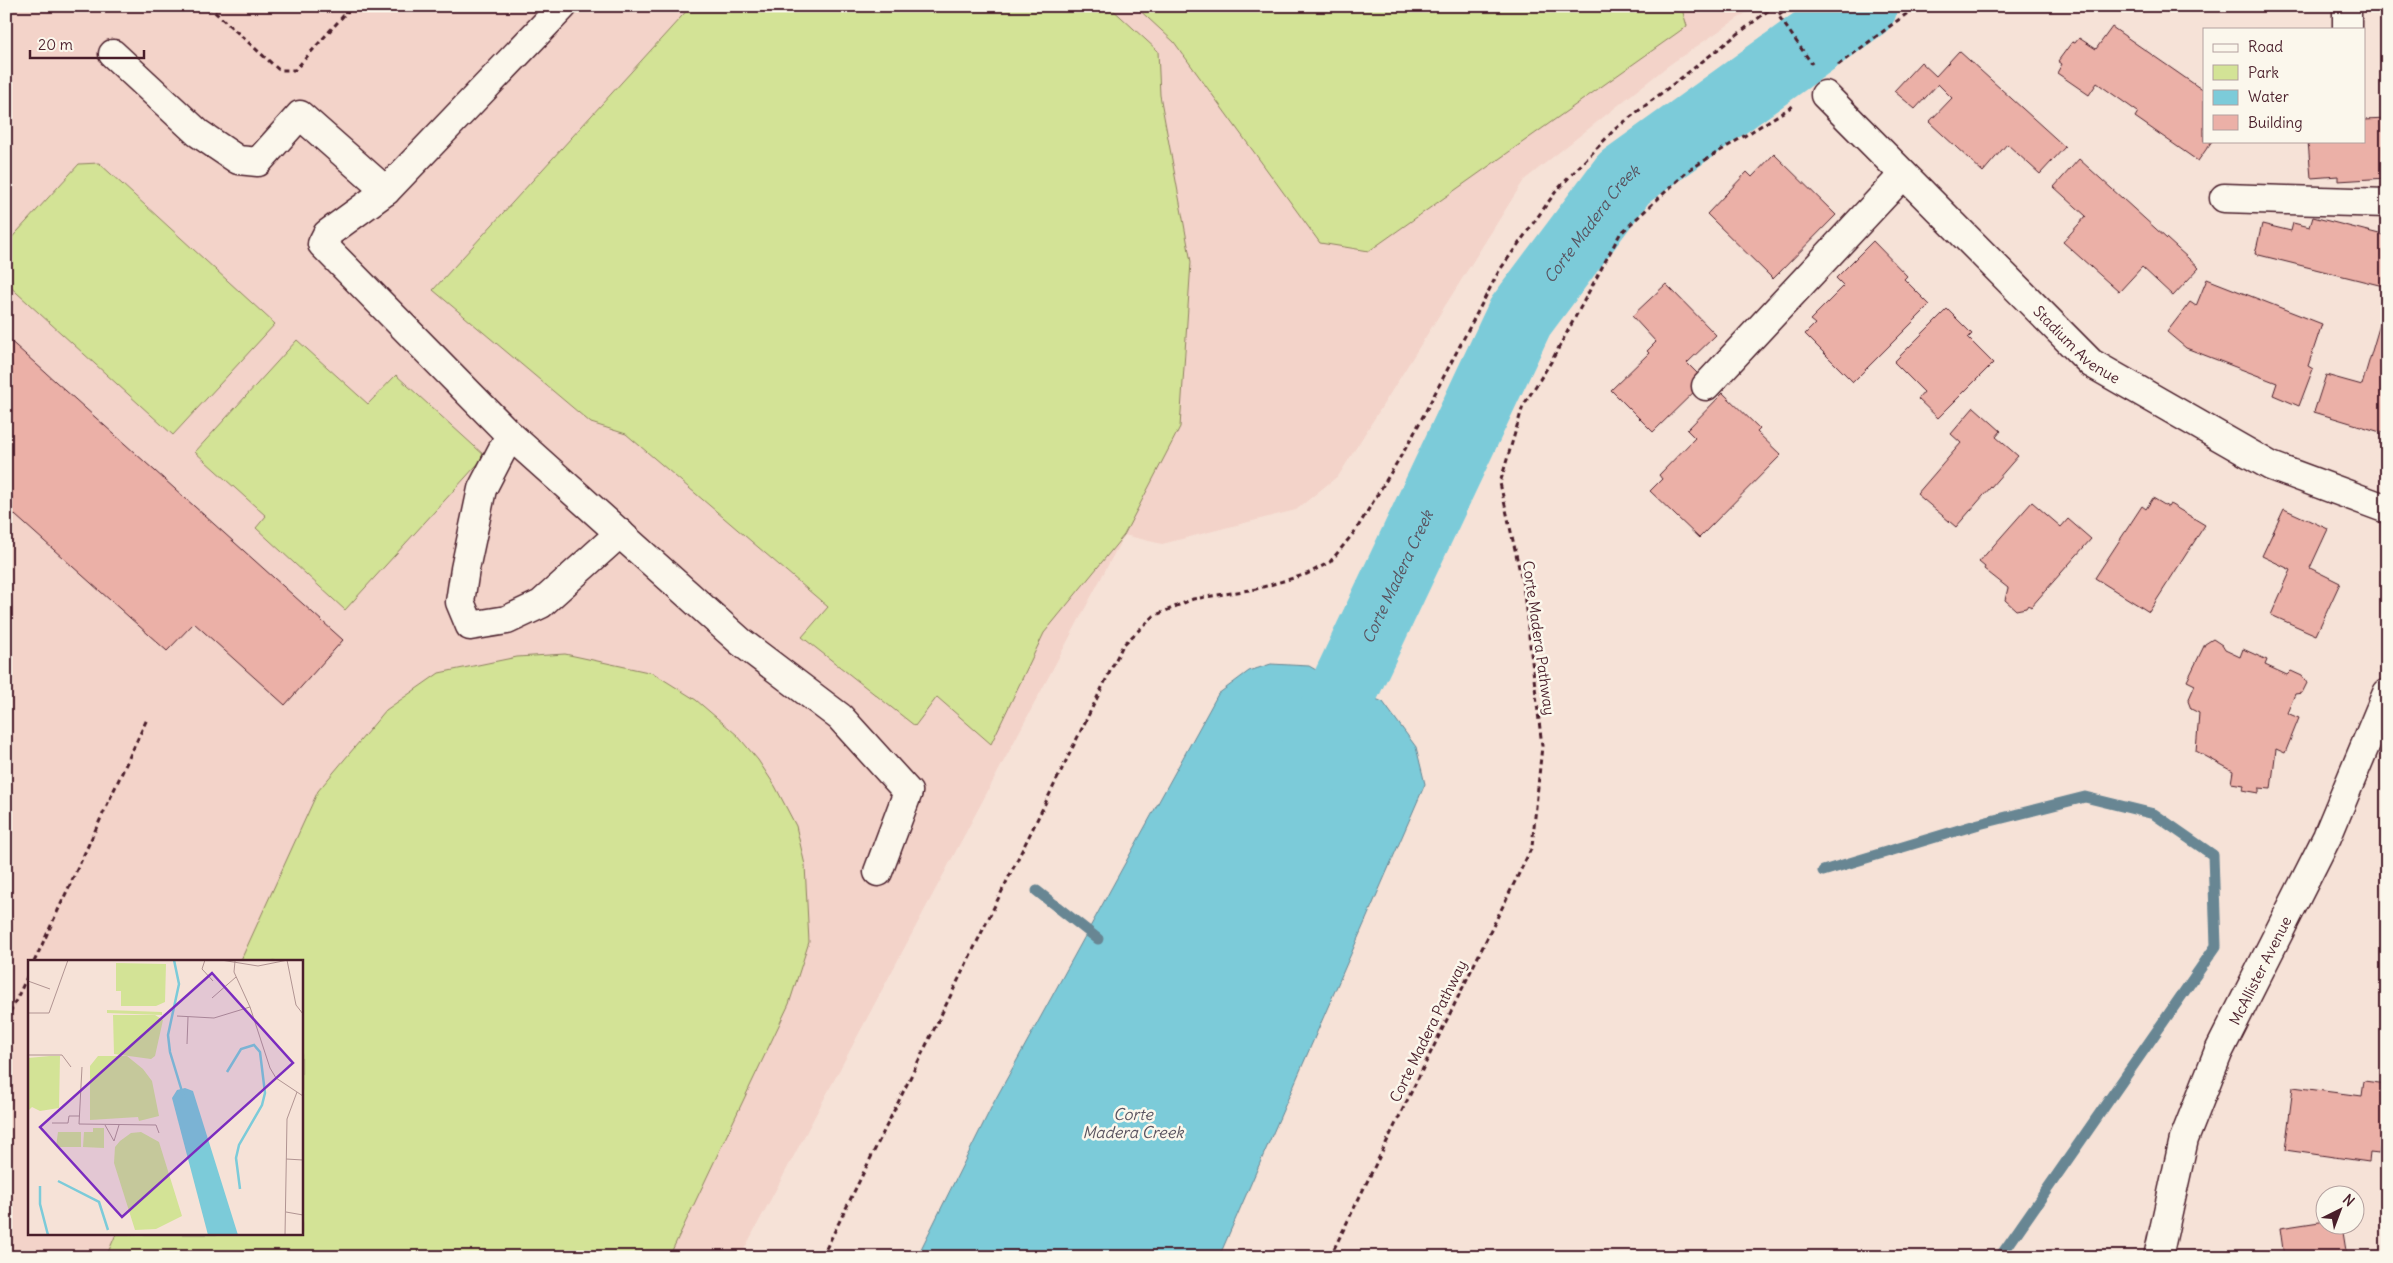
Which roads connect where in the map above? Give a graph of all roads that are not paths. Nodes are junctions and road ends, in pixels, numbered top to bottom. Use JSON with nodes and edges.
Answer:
{"nodes":[{"id":1,"x":563,"y":6,"type":"edge"},
{"id":2,"x":2347,"y":6,"type":"edge"},
{"id":3,"x":2348,"y":28,"type":"edge"},
{"id":4,"x":113,"y":54,"type":"dead end"},
{"id":5,"x":1825,"y":95,"type":"road end"},
{"id":6,"x":1903,"y":175,"type":"junction"},
{"id":7,"x":386,"y":191,"type":"junction"},
{"id":8,"x":2224,"y":198,"type":"dead end"},
{"id":9,"x":2387,"y":203,"type":"edge"},
{"id":10,"x":1706,"y":386,"type":"dead end"},
{"id":11,"x":510,"y":435,"type":"junction"},
{"id":12,"x":2387,"y":509,"type":"edge"},
{"id":13,"x":620,"y":533,"type":"junction"},
{"id":14,"x":2387,"y":693,"type":"edge"},
{"id":15,"x":878,"y":872,"type":"dead end"},
{"id":16,"x":2158,"y":1257,"type":"edge"}],
"edges":[{"from":1,"to":7,"type":"street"},
{"from":2,"to":3,"type":"street"},
{"from":4,"to":7,"type":"street"},
{"from":5,"to":6,"type":"street","name":"Stadium Avenue"},
{"from":6,"to":10,"type":"street"},
{"from":6,"to":12,"type":"street","name":"Stadium Avenue"},
{"from":7,"to":11,"type":"street"},
{"from":8,"to":9,"type":"street"},
{"from":11,"to":13,"type":"street"},
{"from":11,"to":13,"type":"street"},
{"from":13,"to":15,"type":"street"},
{"from":14,"to":16,"type":"street","name":"McAllister Avenue"}]}
